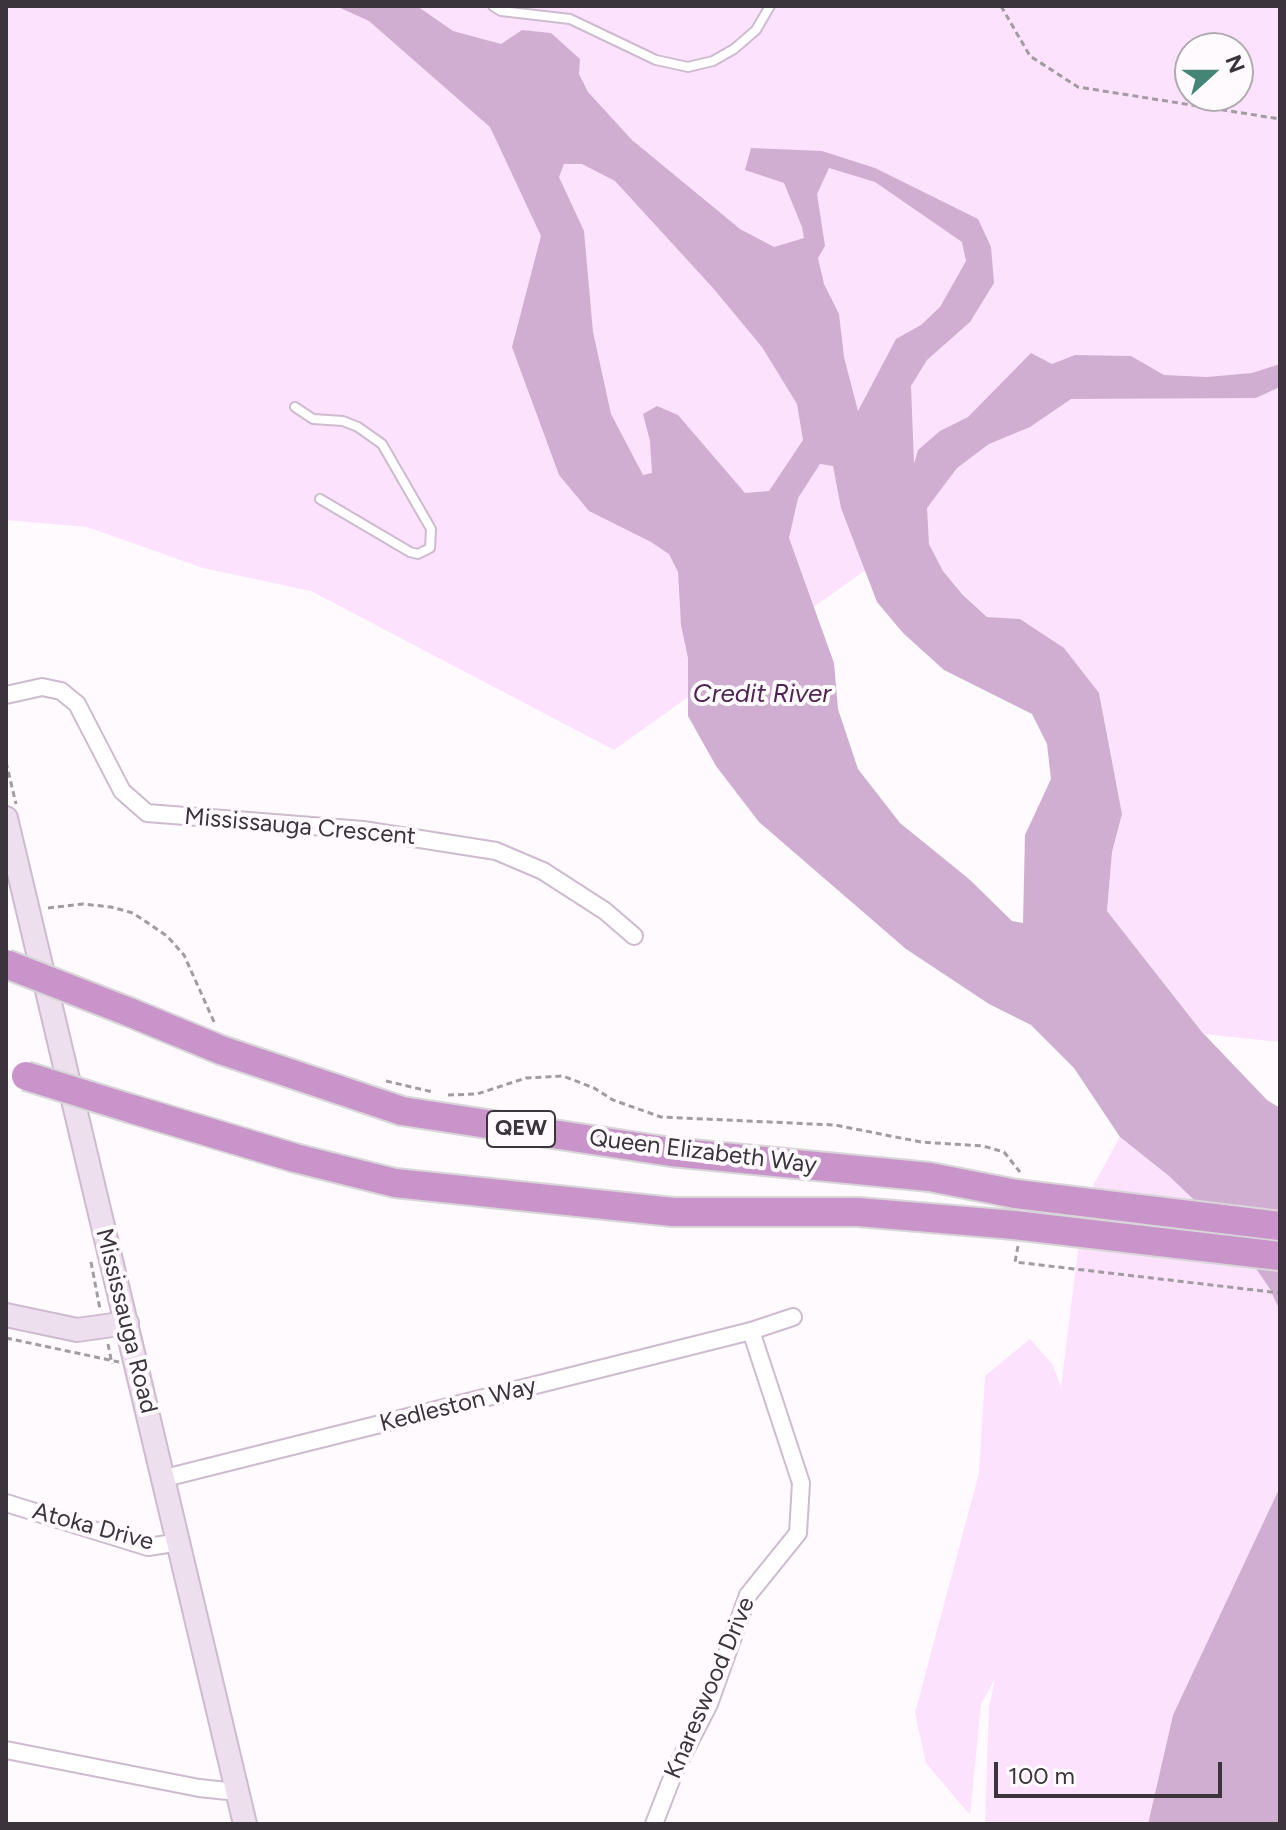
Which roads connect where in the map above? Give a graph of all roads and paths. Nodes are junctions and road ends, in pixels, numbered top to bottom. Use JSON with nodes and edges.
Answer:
{"nodes":[{"id":1,"x":493,"y":6,"type":"edge"},
{"id":2,"x":770,"y":6,"type":"edge"},
{"id":3,"x":1001,"y":6,"type":"edge"},
{"id":4,"x":1280,"y":119,"type":"edge"},
{"id":5,"x":295,"y":407,"type":"dead end"},
{"id":6,"x":320,"y":499,"type":"dead end"},
{"id":7,"x":6,"y":695,"type":"edge"},
{"id":8,"x":6,"y":818,"type":"edge"},
{"id":9,"x":28,"y":911,"type":"junction"},
{"id":10,"x":634,"y":936,"type":"dead end"},
{"id":11,"x":6,"y":964,"type":"edge"},
{"id":12,"x":216,"y":1027,"type":"dead end"},
{"id":13,"x":16,"y":1072,"type":"edge"},
{"id":14,"x":384,"y":1081,"type":"dead end"},
{"id":15,"x":1020,"y":1187,"type":"junction"},
{"id":16,"x":1280,"y":1226,"type":"edge"},
{"id":17,"x":1017,"y":1229,"type":"junction"},
{"id":18,"x":1280,"y":1256,"type":"edge"},
{"id":19,"x":1280,"y":1293,"type":"edge"},
{"id":20,"x":6,"y":1315,"type":"edge"},
{"id":21,"x":793,"y":1317,"type":"dead end"},
{"id":22,"x":127,"y":1323,"type":"junction"},
{"id":23,"x":751,"y":1331,"type":"junction"},
{"id":24,"x":6,"y":1338,"type":"edge"},
{"id":25,"x":110,"y":1354,"type":"dead end"},
{"id":26,"x":165,"y":1478,"type":"junction"},
{"id":27,"x":6,"y":1503,"type":"edge"},
{"id":28,"x":180,"y":1542,"type":"junction"},
{"id":29,"x":6,"y":1750,"type":"edge"},
{"id":30,"x":237,"y":1792,"type":"junction"},
{"id":31,"x":245,"y":1824,"type":"edge"},
{"id":32,"x":654,"y":1824,"type":"edge"}],
"edges":[{"from":1,"to":2,"type":"lane"},
{"from":3,"to":4,"type":"path"},
{"from":5,"to":6,"type":"lane"},
{"from":7,"to":10,"type":"street","name":"Mississauga Crescent"},
{"from":8,"to":9,"type":"main road","name":"Mississauga Road"},
{"from":9,"to":12,"type":"path"},
{"from":9,"to":22,"type":"main road","name":"Mississauga Road"},
{"from":11,"to":15,"type":"highway","name":"Queen Elizabeth Way","number":"QEW","bridge":true},
{"from":13,"to":17,"type":"highway","name":"Queen Elizabeth Way","bridge":true},
{"from":14,"to":15,"type":"path"},
{"from":15,"to":16,"type":"highway","name":"Queen Elizabeth Way","number":"QEW","bridge":true},
{"from":17,"to":18,"type":"highway","name":"Queen Elizabeth Way","bridge":true},
{"from":17,"to":19,"type":"path"},
{"from":20,"to":22,"type":"main road"},
{"from":21,"to":23,"type":"street"},
{"from":22,"to":26,"type":"main road","name":"Mississauga Road"},
{"from":23,"to":26,"type":"street","name":"Kedleston Way"},
{"from":23,"to":32,"type":"street","name":"Knareswood Drive"},
{"from":24,"to":25,"type":"path"},
{"from":26,"to":28,"type":"main road","name":"Mississauga Road"},
{"from":27,"to":28,"type":"street","name":"Atoka Drive"},
{"from":28,"to":30,"type":"main road","name":"Mississauga Road"},
{"from":29,"to":30,"type":"street"},
{"from":30,"to":31,"type":"main road","name":"Mississauga Road"}]}
